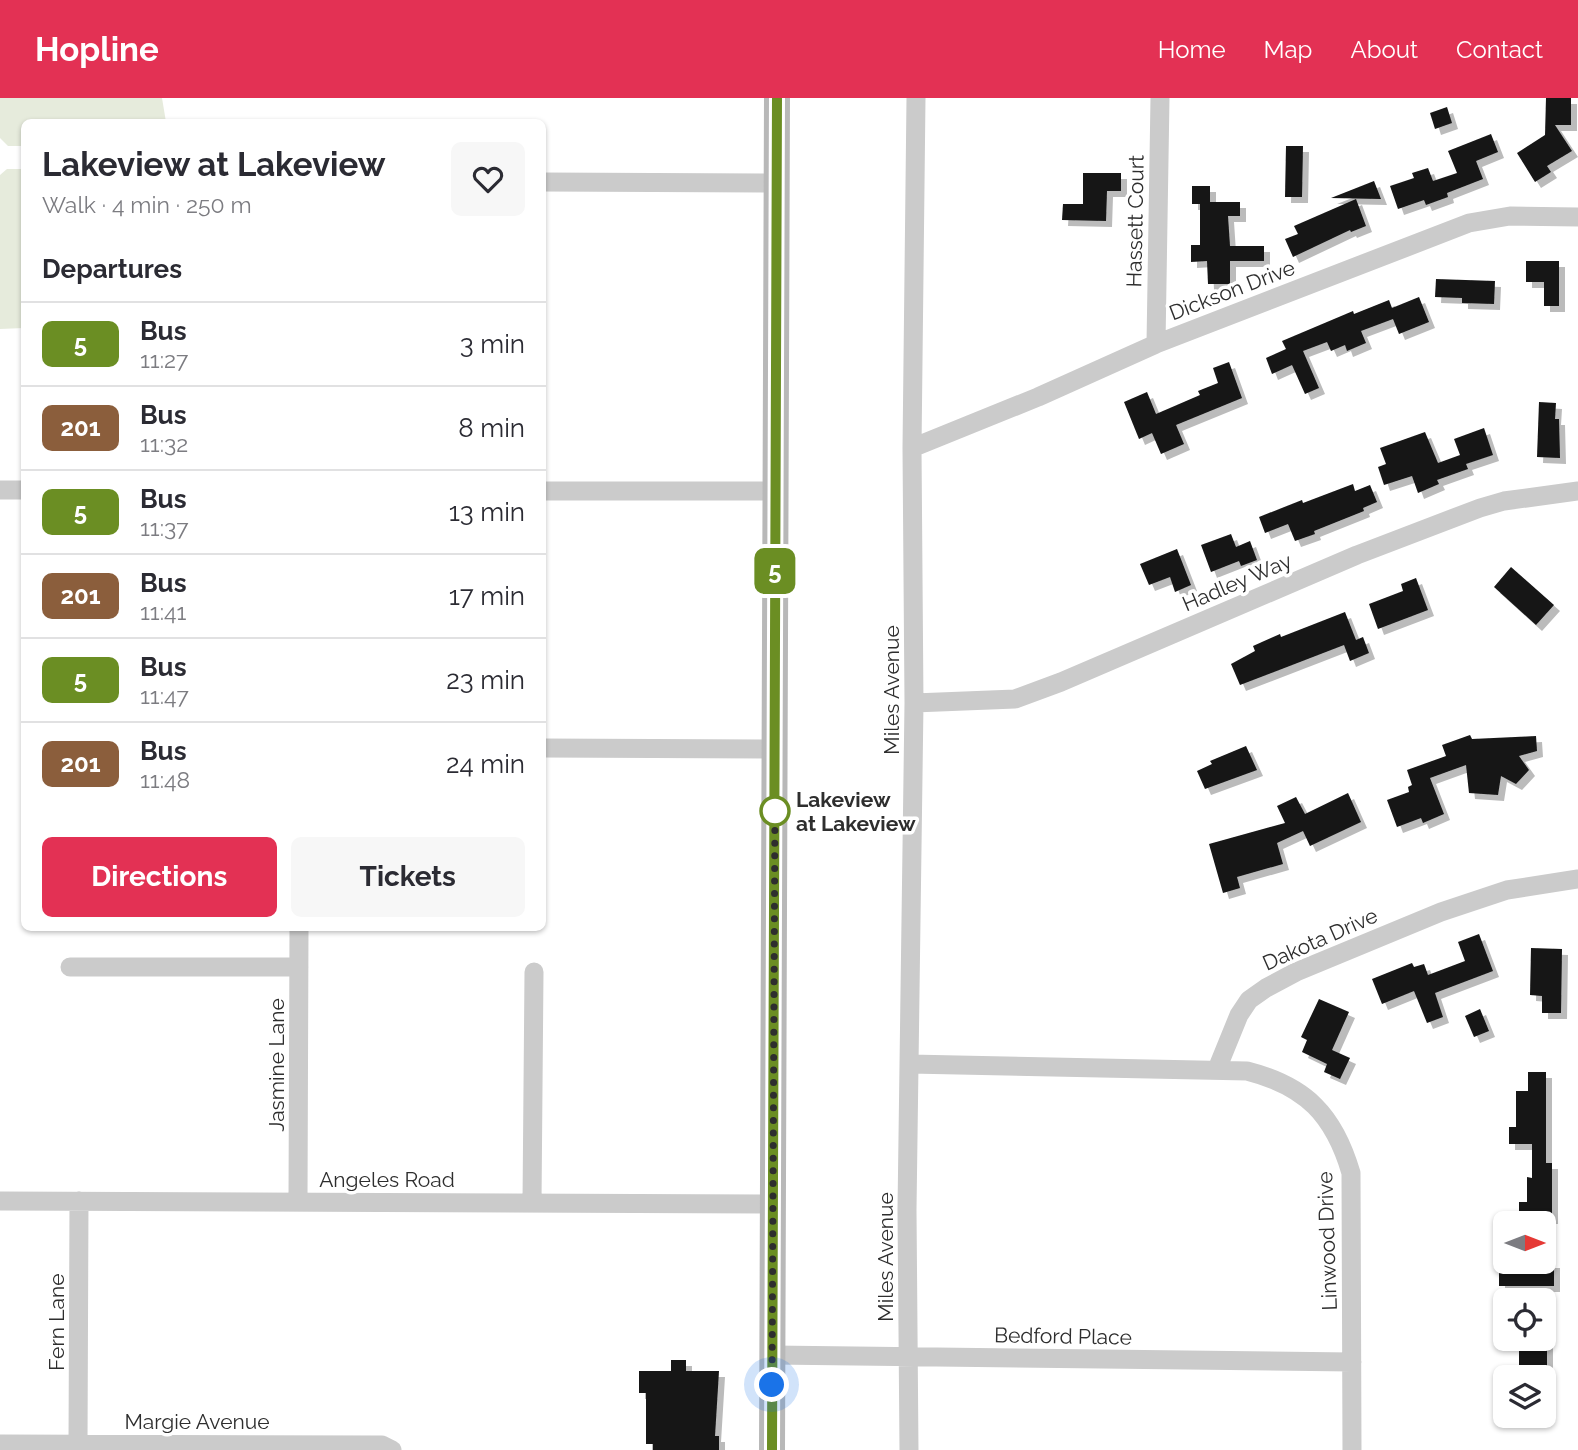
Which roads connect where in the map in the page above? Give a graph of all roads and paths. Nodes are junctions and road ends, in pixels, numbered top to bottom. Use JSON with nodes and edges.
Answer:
{"nodes":[{"id":1,"x":777,"y":98,"type":"edge"},
{"id":2,"x":916,"y":98,"type":"edge"},
{"id":3,"x":1160,"y":98,"type":"edge"},
{"id":4,"x":546,"y":182,"type":"edge"},
{"id":5,"x":776,"y":183,"type":"junction"},
{"id":6,"x":1578,"y":217,"type":"edge"},
{"id":7,"x":1156,"y":344,"type":"junction"},
{"id":8,"x":912,"y":448,"type":"junction"},
{"id":9,"x":0,"y":490,"type":"edge"},
{"id":10,"x":21,"y":491,"type":"edge"},
{"id":11,"x":546,"y":491,"type":"edge"},
{"id":12,"x":776,"y":491,"type":"junction"},
{"id":13,"x":1578,"y":491,"type":"edge"},
{"id":14,"x":914,"y":703,"type":"junction"},
{"id":15,"x":546,"y":748,"type":"edge"},
{"id":16,"x":775,"y":749,"type":"junction"},
{"id":17,"x":1578,"y":879,"type":"edge"},
{"id":18,"x":299,"y":931,"type":"edge"},
{"id":19,"x":70,"y":967,"type":"dead end"},
{"id":20,"x":299,"y":967,"type":"junction"},
{"id":21,"x":534,"y":972,"type":"dead end"},
{"id":22,"x":910,"y":1064,"type":"junction"},
{"id":23,"x":1217,"y":1069,"type":"junction"},
{"id":24,"x":0,"y":1201,"type":"edge"},
{"id":25,"x":79,"y":1201,"type":"junction"},
{"id":26,"x":298,"y":1202,"type":"junction"},
{"id":27,"x":532,"y":1203,"type":"junction"},
{"id":28,"x":773,"y":1204,"type":"junction"},
{"id":29,"x":773,"y":1355,"type":"junction"},
{"id":30,"x":907,"y":1357,"type":"junction"},
{"id":31,"x":1352,"y":1362,"type":"junction"},
{"id":32,"x":0,"y":1444,"type":"edge"},
{"id":33,"x":78,"y":1444,"type":"junction"},
{"id":34,"x":392,"y":1450,"type":"edge"},
{"id":35,"x":772,"y":1450,"type":"edge"},
{"id":36,"x":909,"y":1450,"type":"edge"},
{"id":37,"x":1352,"y":1450,"type":"edge"}],
"edges":[{"from":1,"to":5,"type":"main road"},
{"from":2,"to":8,"type":"street","name":"Miles Avenue"},
{"from":3,"to":7,"type":"street","name":"Hassett Court"},
{"from":4,"to":5,"type":"street"},
{"from":5,"to":12,"type":"main road"},
{"from":6,"to":7,"type":"street","name":"Dickson Drive"},
{"from":7,"to":8,"type":"street","name":"Dickson Drive"},
{"from":8,"to":14,"type":"street","name":"Miles Avenue"},
{"from":9,"to":10,"type":"street"},
{"from":11,"to":12,"type":"street"},
{"from":12,"to":16,"type":"main road"},
{"from":13,"to":14,"type":"street","name":"Hadley Way"},
{"from":14,"to":22,"type":"street","name":"Miles Avenue"},
{"from":15,"to":16,"type":"street"},
{"from":16,"to":28,"type":"main road"},
{"from":17,"to":23,"type":"street","name":"Dakota Drive"},
{"from":18,"to":20,"type":"street","name":"Jasmine Lane"},
{"from":19,"to":20,"type":"street"},
{"from":20,"to":26,"type":"street","name":"Jasmine Lane"},
{"from":21,"to":27,"type":"street"},
{"from":22,"to":23,"type":"street"},
{"from":22,"to":30,"type":"street","name":"Miles Avenue"},
{"from":23,"to":31,"type":"street","name":"Linwood Drive"},
{"from":24,"to":25,"type":"street","name":"Angeles Road"},
{"from":25,"to":26,"type":"street","name":"Angeles Road"},
{"from":25,"to":33,"type":"street","name":"Fern Lane"},
{"from":26,"to":27,"type":"street","name":"Angeles Road"},
{"from":27,"to":28,"type":"street","name":"Angeles Road"},
{"from":28,"to":29,"type":"main road"},
{"from":29,"to":30,"type":"street","name":"Bedford Place"},
{"from":29,"to":35,"type":"main road"},
{"from":30,"to":31,"type":"street","name":"Bedford Place"},
{"from":30,"to":36,"type":"street","name":"Miles Avenue"},
{"from":31,"to":37,"type":"street","name":"Linwood Drive"},
{"from":32,"to":33,"type":"street","name":"Margie Avenue"},
{"from":33,"to":34,"type":"street","name":"Margie Avenue"}]}
